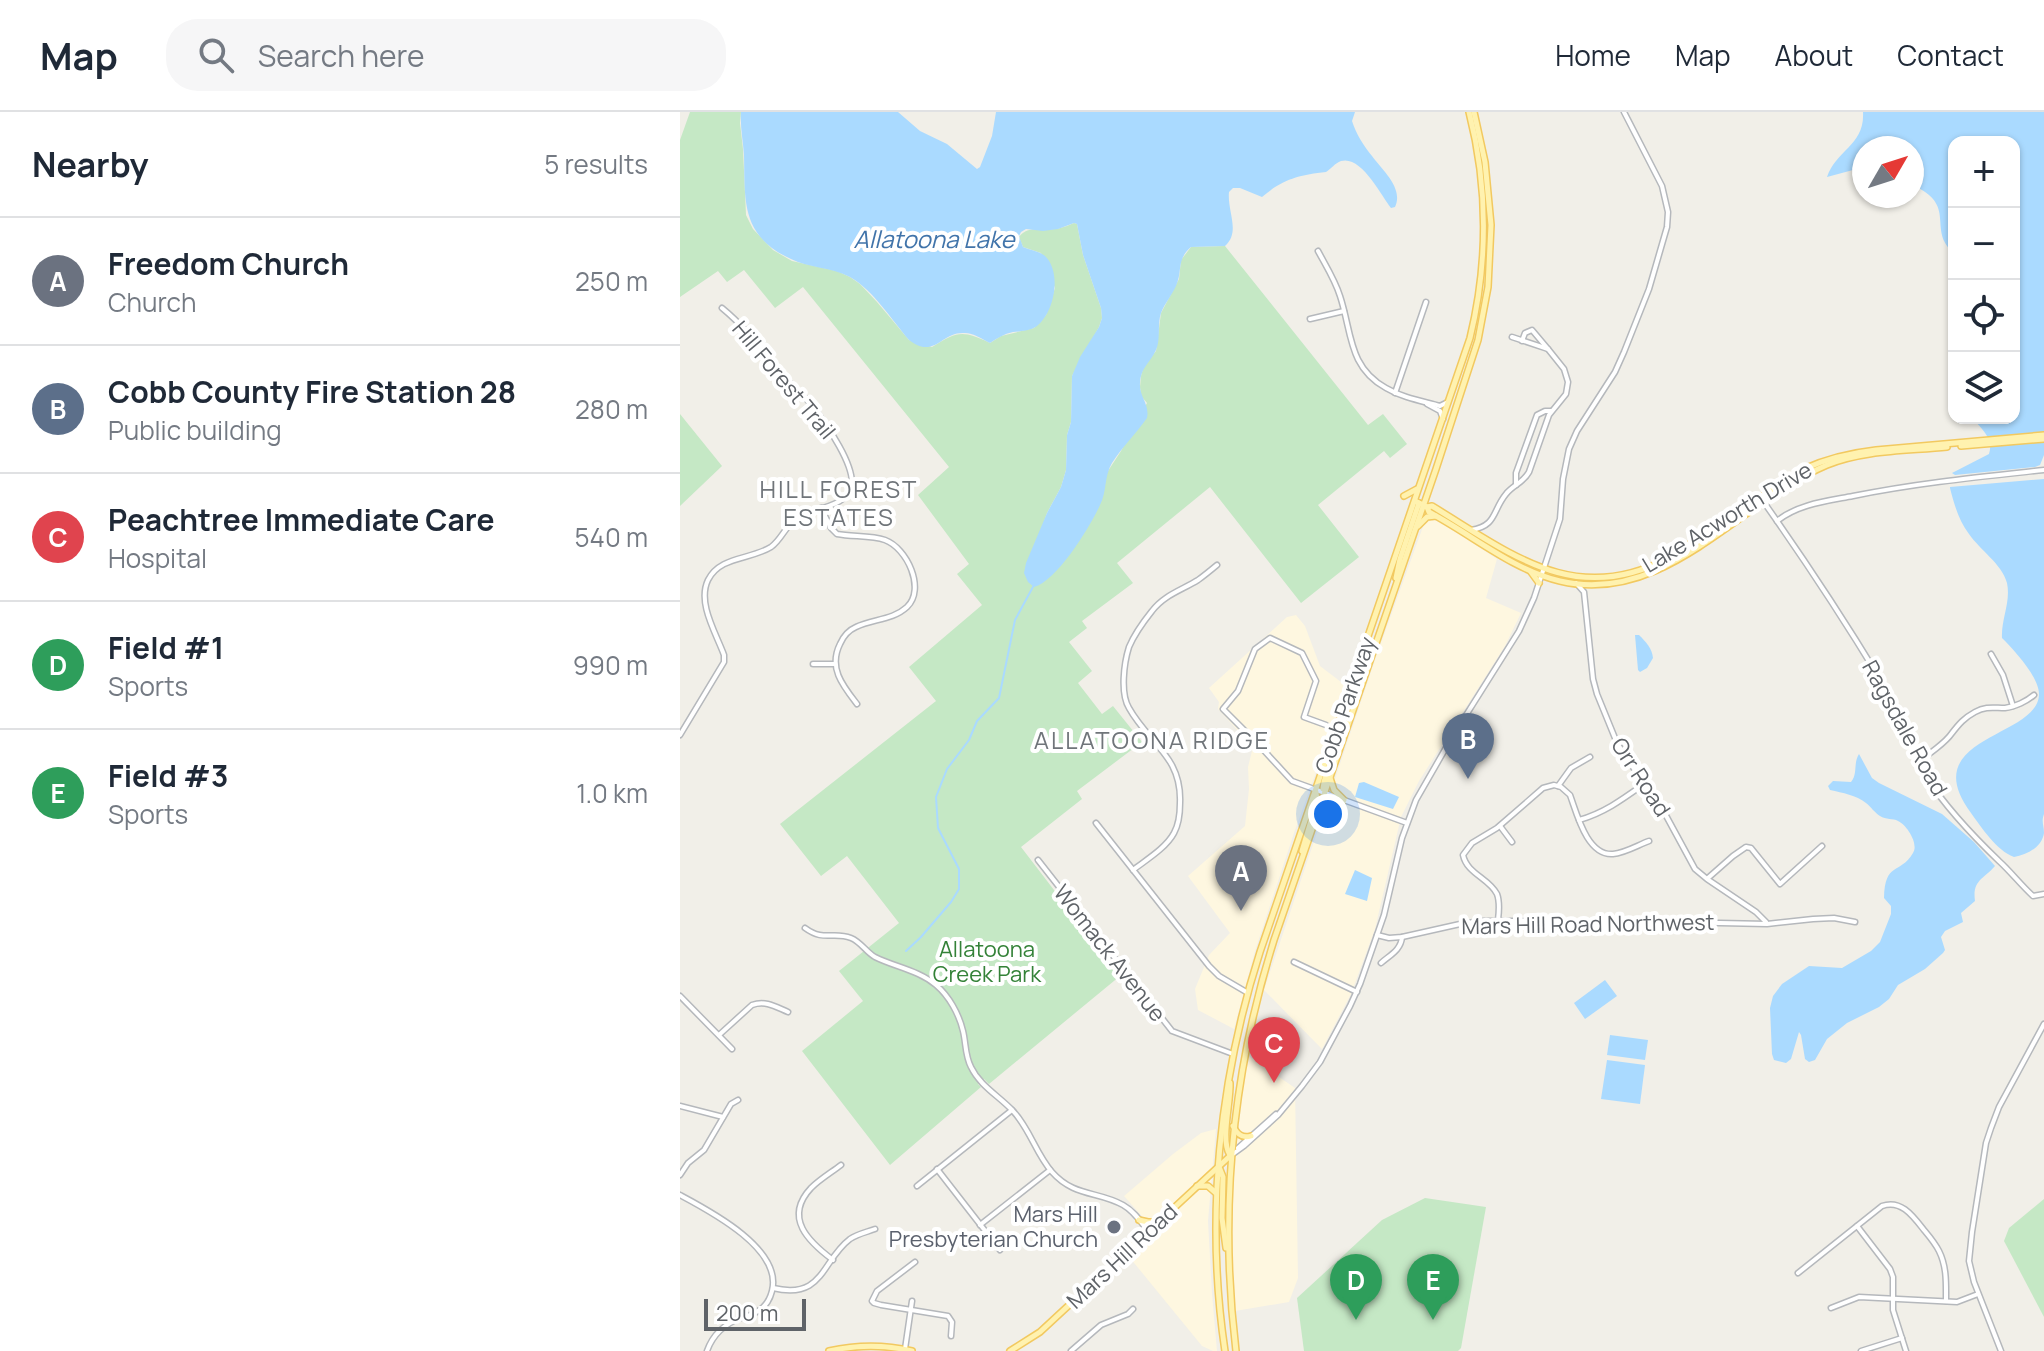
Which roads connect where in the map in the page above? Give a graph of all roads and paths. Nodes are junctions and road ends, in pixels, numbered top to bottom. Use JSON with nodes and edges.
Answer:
{"nodes":[{"id":1,"x":1471,"y":112,"type":"edge"},
{"id":2,"x":1624,"y":112,"type":"edge"},
{"id":3,"x":1487,"y":225,"type":"junction"},
{"id":4,"x":1318,"y":251,"type":"dead end"},
{"id":5,"x":1426,"y":302,"type":"dead end"},
{"id":6,"x":722,"y":308,"type":"dead end"},
{"id":7,"x":1344,"y":311,"type":"junction"},
{"id":8,"x":1310,"y":319,"type":"dead end"},
{"id":9,"x":1512,"y":337,"type":"dead end"},
{"id":10,"x":1522,"y":341,"type":"junction"},
{"id":11,"x":1548,"y":349,"type":"junction"},
{"id":12,"x":1395,"y":393,"type":"junction"},
{"id":13,"x":1450,"y":400,"type":"junction"},
{"id":14,"x":1425,"y":403,"type":"junction"},
{"id":15,"x":1551,"y":411,"type":"junction"},
{"id":16,"x":1443,"y":419,"type":"junction"},
{"id":17,"x":2044,"y":437,"type":"edge"},
{"id":18,"x":2044,"y":470,"type":"edge"},
{"id":19,"x":1516,"y":485,"type":"junction"},
{"id":20,"x":1420,"y":486,"type":"junction"},
{"id":21,"x":1404,"y":496,"type":"dead end"},
{"id":22,"x":1762,"y":500,"type":"junction"},
{"id":23,"x":1421,"y":504,"type":"junction"},
{"id":24,"x":821,"y":508,"type":"junction"},
{"id":25,"x":1436,"y":516,"type":"junction"},
{"id":26,"x":1777,"y":521,"type":"junction"},
{"id":27,"x":1485,"y":526,"type":"junction"},
{"id":28,"x":1471,"y":530,"type":"junction"},
{"id":29,"x":1414,"y":534,"type":"junction"},
{"id":30,"x":1487,"y":540,"type":"junction"},
{"id":31,"x":1217,"y":565,"type":"dead end"},
{"id":32,"x":1527,"y":569,"type":"junction"},
{"id":33,"x":1543,"y":572,"type":"junction"},
{"id":34,"x":1539,"y":583,"type":"junction"},
{"id":35,"x":1576,"y":583,"type":"junction"},
{"id":36,"x":1592,"y":584,"type":"junction"},
{"id":37,"x":1396,"y":586,"type":"junction"},
{"id":38,"x":1584,"y":592,"type":"junction"},
{"id":39,"x":1991,"y":654,"type":"dead end"},
{"id":40,"x":813,"y":664,"type":"dead end"},
{"id":41,"x":834,"y":664,"type":"junction"},
{"id":42,"x":2034,"y":695,"type":"dead end"},
{"id":43,"x":857,"y":704,"type":"dead end"},
{"id":44,"x":2013,"y":706,"type":"junction"},
{"id":45,"x":1342,"y":713,"type":"junction"},
{"id":46,"x":1326,"y":725,"type":"dead end"},
{"id":47,"x":680,"y":735,"type":"edge"},
{"id":48,"x":1590,"y":757,"type":"dead end"},
{"id":49,"x":1918,"y":761,"type":"junction"},
{"id":50,"x":1330,"y":777,"type":"junction"},
{"id":51,"x":1644,"y":784,"type":"junction"},
{"id":52,"x":1558,"y":786,"type":"junction"},
{"id":53,"x":1312,"y":789,"type":"junction"},
{"id":54,"x":1324,"y":793,"type":"junction"},
{"id":55,"x":1336,"y":798,"type":"junction"},
{"id":56,"x":1344,"y":800,"type":"junction"},
{"id":57,"x":1320,"y":807,"type":"junction"},
{"id":58,"x":1579,"y":820,"type":"junction"},
{"id":59,"x":1096,"y":823,"type":"dead end"},
{"id":60,"x":1407,"y":823,"type":"junction"},
{"id":61,"x":1500,"y":826,"type":"junction"},
{"id":62,"x":1649,"y":841,"type":"dead end"},
{"id":63,"x":1512,"y":842,"type":"dead end"},
{"id":64,"x":1822,"y":846,"type":"dead end"},
{"id":65,"x":1038,"y":860,"type":"dead end"},
{"id":66,"x":1300,"y":864,"type":"junction"},
{"id":67,"x":1133,"y":870,"type":"junction"},
{"id":68,"x":1707,"y":879,"type":"junction"},
{"id":69,"x":2044,"y":894,"type":"edge"},
{"id":70,"x":1498,"y":920,"type":"junction"},
{"id":71,"x":1855,"y":922,"type":"dead end"},
{"id":72,"x":1767,"y":924,"type":"junction"},
{"id":73,"x":805,"y":928,"type":"dead end"},
{"id":74,"x":1377,"y":935,"type":"junction"},
{"id":75,"x":1402,"y":937,"type":"junction"},
{"id":76,"x":1294,"y":962,"type":"dead end"},
{"id":77,"x":1381,"y":963,"type":"dead end"},
{"id":78,"x":1357,"y":992,"type":"junction"},
{"id":79,"x":1248,"y":993,"type":"junction"},
{"id":80,"x":680,"y":996,"type":"edge"},
{"id":81,"x":788,"y":1012,"type":"dead end"},
{"id":82,"x":2044,"y":1024,"type":"edge"},
{"id":83,"x":719,"y":1035,"type":"junction"},
{"id":84,"x":732,"y":1049,"type":"dead end"},
{"id":85,"x":1233,"y":1054,"type":"junction"},
{"id":86,"x":1230,"y":1075,"type":"junction"},
{"id":87,"x":738,"y":1100,"type":"dead end"},
{"id":88,"x":680,"y":1106,"type":"edge"},
{"id":89,"x":1283,"y":1108,"type":"junction"},
{"id":90,"x":1012,"y":1110,"type":"junction"},
{"id":91,"x":1287,"y":1114,"type":"dead end"},
{"id":92,"x":1278,"y":1115,"type":"junction"},
{"id":93,"x":723,"y":1117,"type":"junction"},
{"id":94,"x":1233,"y":1126,"type":"junction"},
{"id":95,"x":1251,"y":1136,"type":"junction"},
{"id":96,"x":1230,"y":1156,"type":"junction"},
{"id":97,"x":841,"y":1165,"type":"dead end"},
{"id":98,"x":1218,"y":1167,"type":"junction"},
{"id":99,"x":937,"y":1169,"type":"junction"},
{"id":100,"x":1050,"y":1170,"type":"junction"},
{"id":101,"x":680,"y":1175,"type":"edge"},
{"id":102,"x":917,"y":1186,"type":"dead end"},
{"id":103,"x":1196,"y":1186,"type":"junction"},
{"id":104,"x":680,"y":1195,"type":"edge"},
{"id":105,"x":1217,"y":1196,"type":"junction"},
{"id":106,"x":1139,"y":1220,"type":"junction"},
{"id":107,"x":1158,"y":1221,"type":"junction"},
{"id":108,"x":980,"y":1225,"type":"junction"},
{"id":109,"x":1857,"y":1226,"type":"junction"},
{"id":110,"x":875,"y":1229,"type":"dead end"},
{"id":111,"x":1148,"y":1231,"type":"junction"},
{"id":112,"x":1000,"y":1250,"type":"dead end"},
{"id":113,"x":833,"y":1260,"type":"junction"},
{"id":114,"x":1229,"y":1261,"type":"junction"},
{"id":115,"x":915,"y":1262,"type":"dead end"},
{"id":116,"x":1798,"y":1273,"type":"dead end"},
{"id":117,"x":773,"y":1288,"type":"junction"},
{"id":118,"x":1978,"y":1294,"type":"junction"},
{"id":119,"x":1892,"y":1299,"type":"junction"},
{"id":120,"x":912,"y":1301,"type":"dead end"},
{"id":121,"x":1946,"y":1301,"type":"junction"},
{"id":122,"x":1831,"y":1308,"type":"dead end"},
{"id":123,"x":1133,"y":1309,"type":"dead end"},
{"id":124,"x":911,"y":1310,"type":"junction"},
{"id":125,"x":951,"y":1336,"type":"dead end"},
{"id":126,"x":1902,"y":1338,"type":"junction"},
{"id":127,"x":862,"y":1349,"type":"edge"},
{"id":128,"x":909,"y":1350,"type":"edge"},
{"id":129,"x":1012,"y":1350,"type":"edge"},
{"id":130,"x":707,"y":1351,"type":"edge"},
{"id":131,"x":829,"y":1351,"type":"edge"},
{"id":132,"x":1071,"y":1351,"type":"edge"},
{"id":133,"x":1225,"y":1351,"type":"edge"},
{"id":134,"x":1236,"y":1351,"type":"edge"},
{"id":135,"x":1861,"y":1351,"type":"edge"},
{"id":136,"x":1906,"y":1351,"type":"edge"},
{"id":137,"x":2001,"y":1351,"type":"edge"}],
"edges":[{"from":1,"to":3,"type":"main road","name":"Cobb Parkway"},
{"from":2,"to":33,"type":"street"},
{"from":3,"to":13,"type":"main road","name":"Cobb Parkway"},
{"from":3,"to":23,"type":"main road","name":"Cobb Parkway"},
{"from":4,"to":7,"type":"street"},
{"from":5,"to":12,"type":"street"},
{"from":6,"to":24,"type":"street","name":"Hill Forest Trail"},
{"from":7,"to":8,"type":"street"},
{"from":7,"to":12,"type":"street"},
{"from":9,"to":10,"type":"street"},
{"from":10,"to":11,"type":"street"},
{"from":10,"to":11,"type":"street"},
{"from":11,"to":15,"type":"street"},
{"from":12,"to":14,"type":"street"},
{"from":13,"to":14,"type":"street"},
{"from":13,"to":16,"type":"main road","name":"Cobb Parkway"},
{"from":14,"to":16,"type":"street"},
{"from":15,"to":19,"type":"street"},
{"from":15,"to":19,"type":"street"},
{"from":16,"to":20,"type":"main road","name":"Cobb Parkway"},
{"from":17,"to":22,"type":"main road","name":"Lake Acworth Drive"},
{"from":18,"to":26,"type":"street"},
{"from":19,"to":27,"type":"street"},
{"from":20,"to":21,"type":"main road"},
{"from":20,"to":23,"type":"main road","name":"Cobb Parkway"},
{"from":22,"to":26,"type":"street","name":"Ragsdale Road"},
{"from":22,"to":33,"type":"main road","name":"Lake Acworth Drive"},
{"from":22,"to":36,"type":"main road","name":"Lake Acworth Drive"},
{"from":23,"to":25,"type":"main road","name":"Lake Acworth Drive"},
{"from":23,"to":28,"type":"main road","name":"Lake Acworth Drive"},
{"from":23,"to":29,"type":"main road","name":"Cobb Parkway"},
{"from":23,"to":37,"type":"main road"},
{"from":23,"to":45,"type":"main road","name":"Cobb Parkway"},
{"from":24,"to":41,"type":"street"},
{"from":24,"to":47,"type":"street","name":"Hill Forest Trail"},
{"from":25,"to":29,"type":"main road"},
{"from":25,"to":32,"type":"main road","name":"Lake Acworth Drive"},
{"from":26,"to":49,"type":"street","name":"Ragsdale Road"},
{"from":27,"to":28,"type":"street"},
{"from":27,"to":30,"type":"street"},
{"from":28,"to":30,"type":"main road","name":"Lake Acworth Drive"},
{"from":29,"to":37,"type":"main road","name":"Cobb Parkway"},
{"from":30,"to":33,"type":"main road","name":"Lake Acworth Drive"},
{"from":31,"to":67,"type":"street"},
{"from":32,"to":33,"type":"main road","name":"Lake Acworth Drive"},
{"from":32,"to":34,"type":"main road"},
{"from":33,"to":34,"type":"street"},
{"from":33,"to":35,"type":"main road","name":"Lake Acworth Drive"},
{"from":34,"to":60,"type":"street"},
{"from":35,"to":36,"type":"main road","name":"Lake Acworth Drive"},
{"from":35,"to":38,"type":"street"},
{"from":36,"to":38,"type":"street"},
{"from":37,"to":50,"type":"main road","name":"Cobb Parkway"},
{"from":38,"to":51,"type":"street","name":"Orr Road"},
{"from":39,"to":44,"type":"street"},
{"from":40,"to":41,"type":"street"},
{"from":41,"to":43,"type":"street"},
{"from":42,"to":44,"type":"street"},
{"from":44,"to":49,"type":"street"},
{"from":45,"to":53,"type":"main road","name":"Cobb Parkway"},
{"from":45,"to":54,"type":"main road"},
{"from":46,"to":53,"type":"street"},
{"from":48,"to":52,"type":"street"},
{"from":49,"to":69,"type":"street","name":"Ragsdale Road"},
{"from":50,"to":54,"type":"main road","name":"Cobb Parkway"},
{"from":50,"to":56,"type":"main road"},
{"from":51,"to":58,"type":"street"},
{"from":51,"to":68,"type":"street","name":"Orr Road"},
{"from":52,"to":58,"type":"street"},
{"from":52,"to":61,"type":"street"},
{"from":53,"to":54,"type":"street"},
{"from":53,"to":66,"type":"main road"},
{"from":53,"to":79,"type":"main road","name":"Cobb Parkway"},
{"from":54,"to":55,"type":"street"},
{"from":54,"to":57,"type":"main road","name":"Cobb Parkway"},
{"from":55,"to":56,"type":"street"},
{"from":55,"to":57,"type":"main road"},
{"from":56,"to":60,"type":"street"},
{"from":57,"to":66,"type":"main road","name":"Cobb Parkway"},
{"from":58,"to":62,"type":"street"},
{"from":59,"to":67,"type":"street"},
{"from":60,"to":74,"type":"street"},
{"from":61,"to":63,"type":"street"},
{"from":61,"to":70,"type":"street"},
{"from":64,"to":68,"type":"street"},
{"from":65,"to":85,"type":"street","name":"Womack Avenue"},
{"from":66,"to":94,"type":"main road","name":"Cobb Parkway"},
{"from":67,"to":79,"type":"street"},
{"from":68,"to":72,"type":"street","name":"Orr Road"},
{"from":70,"to":72,"type":"street","name":"Mars Hill Road Northwest"},
{"from":70,"to":75,"type":"street","name":"Mars Hill Road Northwest"},
{"from":71,"to":72,"type":"street","name":"Mars Hill Road Northwest"},
{"from":73,"to":90,"type":"street"},
{"from":74,"to":75,"type":"street","name":"Mars Hill Road Northwest"},
{"from":74,"to":78,"type":"street"},
{"from":75,"to":77,"type":"street"},
{"from":76,"to":78,"type":"street"},
{"from":78,"to":89,"type":"street"},
{"from":79,"to":85,"type":"main road","name":"Cobb Parkway"},
{"from":80,"to":83,"type":"street"},
{"from":81,"to":83,"type":"street"},
{"from":82,"to":118,"type":"street"},
{"from":83,"to":84,"type":"street"},
{"from":85,"to":86,"type":"main road","name":"Cobb Parkway"},
{"from":86,"to":96,"type":"main road"},
{"from":86,"to":98,"type":"main road","name":"Cobb Parkway"},
{"from":87,"to":93,"type":"street"},
{"from":88,"to":93,"type":"street"},
{"from":89,"to":92,"type":"street"},
{"from":89,"to":95,"type":"street"},
{"from":90,"to":99,"type":"street"},
{"from":90,"to":100,"type":"street"},
{"from":91,"to":92,"type":"street"},
{"from":92,"to":96,"type":"street"},
{"from":93,"to":101,"type":"street"},
{"from":94,"to":95,"type":"main road"},
{"from":94,"to":96,"type":"main road","name":"Cobb Parkway"},
{"from":95,"to":96,"type":"street"},
{"from":96,"to":98,"type":"main road","name":"Mars Hill Road"},
{"from":96,"to":114,"type":"main road","name":"Cobb Parkway"},
{"from":97,"to":113,"type":"street"},
{"from":98,"to":103,"type":"main road","name":"Mars Hill Road"},
{"from":98,"to":105,"type":"main road","name":"Cobb Parkway"},
{"from":98,"to":114,"type":"main road"},
{"from":99,"to":102,"type":"street"},
{"from":99,"to":108,"type":"street"},
{"from":100,"to":106,"type":"street"},
{"from":100,"to":108,"type":"street"},
{"from":103,"to":105,"type":"main road"},
{"from":103,"to":107,"type":"main road","name":"Mars Hill Road"},
{"from":104,"to":117,"type":"street"},
{"from":105,"to":133,"type":"main road","name":"Cobb Parkway"},
{"from":106,"to":107,"type":"main road"},
{"from":106,"to":111,"type":"street"},
{"from":107,"to":111,"type":"main road","name":"Mars Hill Road"},
{"from":108,"to":112,"type":"street"},
{"from":109,"to":116,"type":"street"},
{"from":109,"to":119,"type":"street"},
{"from":109,"to":121,"type":"street"},
{"from":110,"to":113,"type":"street"},
{"from":111,"to":129,"type":"main road","name":"Mars Hill Road"},
{"from":113,"to":117,"type":"street"},
{"from":114,"to":134,"type":"main road","name":"Cobb Parkway"},
{"from":115,"to":124,"type":"street"},
{"from":117,"to":130,"type":"street"},
{"from":118,"to":121,"type":"street"},
{"from":118,"to":137,"type":"street"},
{"from":119,"to":121,"type":"street"},
{"from":119,"to":122,"type":"street"},
{"from":119,"to":126,"type":"street"},
{"from":120,"to":124,"type":"street"},
{"from":123,"to":132,"type":"street"},
{"from":124,"to":125,"type":"street"},
{"from":124,"to":128,"type":"street"},
{"from":126,"to":135,"type":"street"},
{"from":126,"to":136,"type":"street"},
{"from":127,"to":128,"type":"main road"},
{"from":127,"to":131,"type":"main road"}]}
